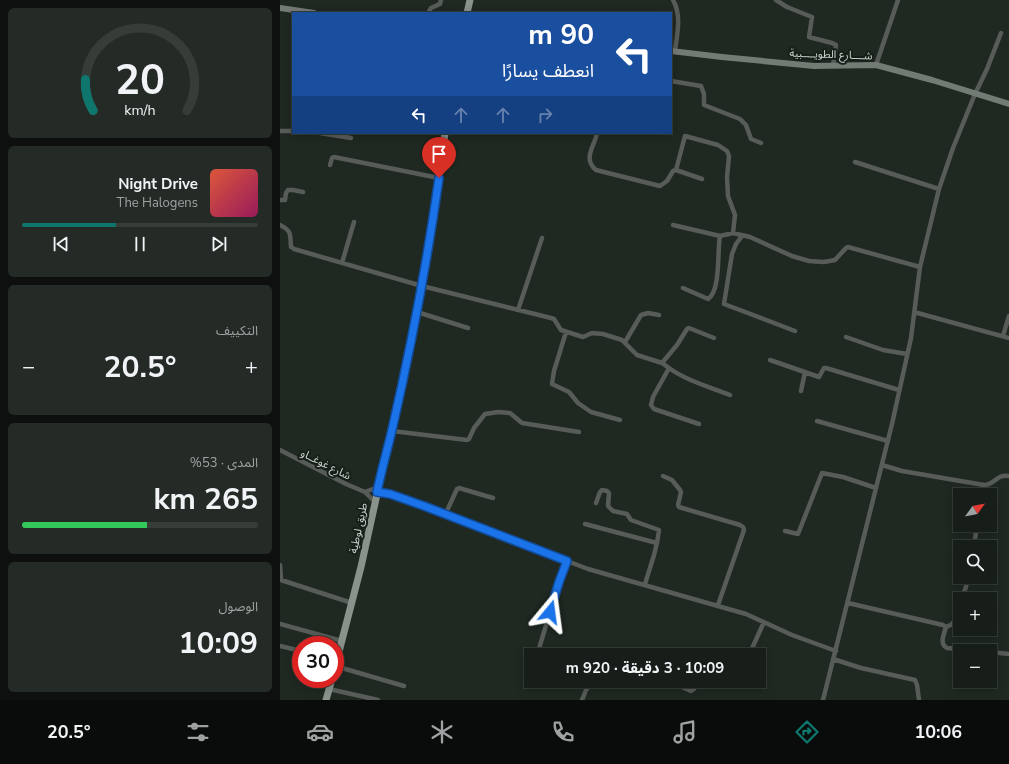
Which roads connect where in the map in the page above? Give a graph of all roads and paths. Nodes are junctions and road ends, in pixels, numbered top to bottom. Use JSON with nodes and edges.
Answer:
{"nodes":[{"id":1,"x":441,"y":0,"type":"edge"},
{"id":2,"x":470,"y":0,"type":"edge"},
{"id":3,"x":673,"y":0,"type":"edge"},
{"id":4,"x":776,"y":0,"type":"edge"},
{"id":5,"x":898,"y":0,"type":"edge"},
{"id":6,"x":280,"y":8,"type":"edge"},
{"id":7,"x":307,"y":12,"type":"edge"},
{"id":8,"x":429,"y":12,"type":"edge"},
{"id":9,"x":467,"y":12,"type":"edge"},
{"id":10,"x":1000,"y":33,"type":"dead end"},
{"id":11,"x":673,"y":51,"type":"edge"},
{"id":12,"x":876,"y":65,"type":"junction"},
{"id":13,"x":834,"y":66,"type":"junction"},
{"id":14,"x":672,"y":82,"type":"edge"},
{"id":15,"x":975,"y":94,"type":"junction"},
{"id":16,"x":1009,"y":104,"type":"edge"},
{"id":17,"x":280,"y":131,"type":"edge"},
{"id":18,"x":292,"y":131,"type":"edge"},
{"id":19,"x":326,"y":134,"type":"edge"},
{"id":20,"x":445,"y":134,"type":"edge"},
{"id":21,"x":597,"y":134,"type":"edge"},
{"id":22,"x":351,"y":138,"type":"dead end"},
{"id":23,"x":761,"y":142,"type":"dead end"},
{"id":24,"x":854,"y":162,"type":"dead end"},
{"id":25,"x":330,"y":165,"type":"dead end"},
{"id":26,"x":676,"y":170,"type":"junction"},
{"id":27,"x":439,"y":178,"type":"junction"},
{"id":28,"x":702,"y":179,"type":"dead end"},
{"id":29,"x":939,"y":189,"type":"junction"},
{"id":30,"x":303,"y":192,"type":"dead end"},
{"id":31,"x":280,"y":200,"type":"edge"},
{"id":32,"x":354,"y":222,"type":"dead end"},
{"id":33,"x":280,"y":225,"type":"edge"},
{"id":34,"x":673,"y":225,"type":"dead end"},
{"id":35,"x":733,"y":233,"type":"junction"},
{"id":36,"x":720,"y":236,"type":"junction"},
{"id":37,"x":742,"y":236,"type":"junction"},
{"id":38,"x":542,"y":238,"type":"dead end"},
{"id":39,"x":342,"y":263,"type":"junction"},
{"id":40,"x":920,"y":266,"type":"junction"},
{"id":41,"x":422,"y":286,"type":"junction"},
{"id":42,"x":683,"y":288,"type":"dead end"},
{"id":43,"x":518,"y":310,"type":"junction"},
{"id":44,"x":417,"y":312,"type":"junction"},
{"id":45,"x":914,"y":312,"type":"junction"},
{"id":46,"x":659,"y":315,"type":"dead end"},
{"id":47,"x":1009,"y":316,"type":"edge"},
{"id":48,"x":468,"y":328,"type":"dead end"},
{"id":49,"x":796,"y":331,"type":"dead end"},
{"id":50,"x":566,"y":332,"type":"junction"},
{"id":51,"x":1003,"y":336,"type":"junction"},
{"id":52,"x":846,"y":337,"type":"dead end"},
{"id":53,"x":714,"y":338,"type":"dead end"},
{"id":54,"x":1009,"y":338,"type":"edge"},
{"id":55,"x":625,"y":342,"type":"junction"},
{"id":56,"x":907,"y":354,"type":"junction"},
{"id":57,"x":770,"y":360,"type":"dead end"},
{"id":58,"x":662,"y":363,"type":"junction"},
{"id":59,"x":669,"y":368,"type":"junction"},
{"id":60,"x":805,"y":372,"type":"junction"},
{"id":61,"x":899,"y":390,"type":"junction"},
{"id":62,"x":801,"y":391,"type":"dead end"},
{"id":63,"x":730,"y":395,"type":"dead end"},
{"id":64,"x":620,"y":420,"type":"dead end"},
{"id":65,"x":817,"y":422,"type":"dead end"},
{"id":66,"x":699,"y":424,"type":"dead end"},
{"id":67,"x":392,"y":431,"type":"junction"},
{"id":68,"x":579,"y":432,"type":"dead end"},
{"id":69,"x":888,"y":441,"type":"junction"},
{"id":70,"x":280,"y":450,"type":"edge"},
{"id":71,"x":882,"y":465,"type":"junction"},
{"id":72,"x":663,"y":476,"type":"dead end"},
{"id":73,"x":1009,"y":476,"type":"edge"},
{"id":74,"x":876,"y":488,"type":"junction"},
{"id":75,"x":377,"y":490,"type":"junction"},
{"id":76,"x":365,"y":492,"type":"junction"},
{"id":77,"x":493,"y":498,"type":"dead end"},
{"id":78,"x":375,"y":502,"type":"junction"},
{"id":79,"x":596,"y":503,"type":"dead end"},
{"id":80,"x":446,"y":515,"type":"junction"},
{"id":81,"x":585,"y":524,"type":"dead end"},
{"id":82,"x":785,"y":531,"type":"dead end"},
{"id":83,"x":657,"y":543,"type":"junction"},
{"id":84,"x":567,"y":561,"type":"junction"},
{"id":85,"x":280,"y":565,"type":"edge"},
{"id":86,"x":645,"y":584,"type":"junction"},
{"id":87,"x":352,"y":603,"type":"junction"},
{"id":88,"x":848,"y":603,"type":"junction"},
{"id":89,"x":718,"y":605,"type":"junction"},
{"id":90,"x":764,"y":622,"type":"junction"},
{"id":91,"x":953,"y":622,"type":"edge"},
{"id":92,"x":280,"y":624,"type":"edge"},
{"id":93,"x":946,"y":627,"type":"junction"},
{"id":94,"x":324,"y":636,"type":"edge"},
{"id":95,"x":343,"y":636,"type":"edge"},
{"id":96,"x":280,"y":646,"type":"edge"},
{"id":97,"x":539,"y":648,"type":"edge"},
{"id":98,"x":752,"y":648,"type":"edge"},
{"id":99,"x":292,"y":649,"type":"edge"},
{"id":100,"x":953,"y":649,"type":"edge"},
{"id":101,"x":836,"y":652,"type":"junction"},
{"id":102,"x":997,"y":653,"type":"edge"},
{"id":103,"x":1009,"y":654,"type":"edge"},
{"id":104,"x":834,"y":659,"type":"junction"},
{"id":105,"x":344,"y":667,"type":"edge"},
{"id":106,"x":404,"y":686,"type":"dead end"},
{"id":107,"x":588,"y":688,"type":"edge"},
{"id":108,"x":684,"y":688,"type":"edge"},
{"id":109,"x":694,"y":688,"type":"edge"},
{"id":110,"x":329,"y":689,"type":"joint"},
{"id":111,"x":326,"y":700,"type":"edge"},
{"id":112,"x":378,"y":700,"type":"edge"},
{"id":113,"x":582,"y":700,"type":"edge"},
{"id":114,"x":823,"y":700,"type":"edge"},
{"id":115,"x":919,"y":700,"type":"edge"}],
"edges":[{"from":1,"to":8,"type":"street"},
{"from":2,"to":9,"type":"main road"},
{"from":3,"to":11,"type":"street"},
{"from":4,"to":13,"type":"street"},
{"from":5,"to":12,"type":"street"},
{"from":6,"to":7,"type":"street"},
{"from":10,"to":15,"type":"street"},
{"from":11,"to":13,"type":"street","name":"شــــارع الطويــــبية"},
{"from":12,"to":13,"type":"street","name":"شــــارع الطويــــبية"},
{"from":12,"to":15,"type":"street","name":"شــــارع الطويــــبية"},
{"from":14,"to":23,"type":"street"},
{"from":15,"to":16,"type":"street","name":"شــــارع الطويــــبية"},
{"from":15,"to":29,"type":"street"},
{"from":17,"to":18,"type":"street"},
{"from":19,"to":22,"type":"street"},
{"from":20,"to":27,"type":"main road","name":"طريق لوطية"},
{"from":21,"to":26,"type":"street"},
{"from":24,"to":29,"type":"street"},
{"from":25,"to":27,"type":"street"},
{"from":26,"to":28,"type":"street"},
{"from":26,"to":35,"type":"street"},
{"from":27,"to":41,"type":"main road","name":"طريق لوطية"},
{"from":29,"to":40,"type":"street"},
{"from":30,"to":31,"type":"street"},
{"from":32,"to":39,"type":"street"},
{"from":33,"to":39,"type":"street"},
{"from":34,"to":36,"type":"street"},
{"from":35,"to":36,"type":"street"},
{"from":35,"to":37,"type":"street"},
{"from":36,"to":42,"type":"street"},
{"from":37,"to":40,"type":"street"},
{"from":37,"to":49,"type":"street"},
{"from":38,"to":43,"type":"street"},
{"from":39,"to":41,"type":"street"},
{"from":40,"to":45,"type":"street"},
{"from":41,"to":43,"type":"street"},
{"from":41,"to":44,"type":"main road","name":"طريق لوطية"},
{"from":43,"to":50,"type":"street"},
{"from":44,"to":48,"type":"street"},
{"from":44,"to":67,"type":"main road","name":"طريق لوطية"},
{"from":45,"to":51,"type":"street"},
{"from":45,"to":56,"type":"street"},
{"from":46,"to":55,"type":"street"},
{"from":47,"to":51,"type":"street"},
{"from":50,"to":55,"type":"street"},
{"from":50,"to":64,"type":"street"},
{"from":51,"to":54,"type":"street"},
{"from":52,"to":56,"type":"street"},
{"from":53,"to":58,"type":"street"},
{"from":55,"to":58,"type":"street"},
{"from":56,"to":61,"type":"street"},
{"from":57,"to":60,"type":"street"},
{"from":58,"to":59,"type":"street"},
{"from":59,"to":63,"type":"street"},
{"from":59,"to":66,"type":"street"},
{"from":60,"to":61,"type":"street"},
{"from":60,"to":62,"type":"street"},
{"from":61,"to":69,"type":"street"},
{"from":65,"to":69,"type":"street"},
{"from":67,"to":68,"type":"street"},
{"from":67,"to":75,"type":"main road","name":"طريق لوطية"},
{"from":69,"to":71,"type":"street"},
{"from":70,"to":76,"type":"street","name":"شارع غوغــاو"},
{"from":71,"to":73,"type":"street"},
{"from":71,"to":74,"type":"street"},
{"from":72,"to":89,"type":"street"},
{"from":74,"to":82,"type":"street"},
{"from":74,"to":88,"type":"street"},
{"from":75,"to":76,"type":"street"},
{"from":75,"to":78,"type":"main road","name":"طريق لوطية"},
{"from":75,"to":80,"type":"street"},
{"from":76,"to":78,"type":"street"},
{"from":77,"to":80,"type":"street"},
{"from":78,"to":87,"type":"main road","name":"طريق لوطية"},
{"from":79,"to":83,"type":"street"},
{"from":80,"to":84,"type":"street"},
{"from":81,"to":83,"type":"street"},
{"from":83,"to":86,"type":"street"},
{"from":84,"to":86,"type":"street"},
{"from":84,"to":97,"type":"street"},
{"from":85,"to":87,"type":"street"},
{"from":86,"to":89,"type":"street"},
{"from":87,"to":95,"type":"main road","name":"طريق لوطية"},
{"from":88,"to":93,"type":"street"},
{"from":88,"to":101,"type":"street"},
{"from":89,"to":90,"type":"street"},
{"from":90,"to":98,"type":"street"},
{"from":90,"to":101,"type":"street"},
{"from":91,"to":93,"type":"street"},
{"from":92,"to":94,"type":"street"},
{"from":93,"to":100,"type":"street"},
{"from":96,"to":99,"type":"street"},
{"from":101,"to":104,"type":"street"},
{"from":102,"to":103,"type":"street"},
{"from":104,"to":114,"type":"street"},
{"from":104,"to":115,"type":"street"},
{"from":105,"to":106,"type":"street"},
{"from":107,"to":113,"type":"street"},
{"from":108,"to":109,"type":"street"},
{"from":110,"to":111,"type":"main road"},
{"from":110,"to":112,"type":"street"}]}
